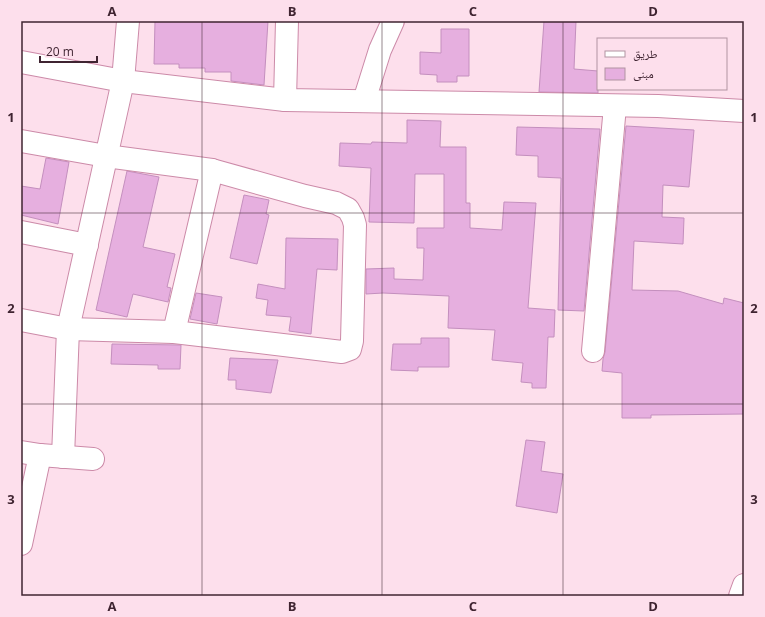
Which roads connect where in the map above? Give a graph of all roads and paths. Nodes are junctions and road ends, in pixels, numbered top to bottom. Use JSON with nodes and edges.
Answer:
{"nodes":[{"id":1,"x":128,"y":21,"type":"edge"},
{"id":2,"x":287,"y":21,"type":"edge"},
{"id":3,"x":394,"y":21,"type":"edge"},
{"id":4,"x":21,"y":62,"type":"edge"},
{"id":5,"x":123,"y":81,"type":"junction"},
{"id":6,"x":285,"y":100,"type":"junction"},
{"id":7,"x":364,"y":101,"type":"junction"},
{"id":8,"x":615,"y":106,"type":"junction"},
{"id":9,"x":744,"y":111,"type":"edge"},
{"id":10,"x":21,"y":141,"type":"edge"},
{"id":11,"x":106,"y":156,"type":"junction"},
{"id":12,"x":212,"y":170,"type":"junction"},
{"id":13,"x":21,"y":232,"type":"edge"},
{"id":14,"x":87,"y":245,"type":"junction"},
{"id":15,"x":21,"y":320,"type":"edge"},
{"id":16,"x":68,"y":329,"type":"junction"},
{"id":17,"x":174,"y":332,"type":"junction"},
{"id":18,"x":593,"y":351,"type":"dead end"},
{"id":19,"x":31,"y":453,"type":"edge"},
{"id":20,"x":63,"y":457,"type":"junction"},
{"id":21,"x":94,"y":459,"type":"dead end"},
{"id":22,"x":21,"y":544,"type":"edge"},
{"id":23,"x":744,"y":585,"type":"edge"},
{"id":24,"x":740,"y":596,"type":"edge"}],
"edges":[{"from":1,"to":5,"type":"street"},
{"from":2,"to":6,"type":"street"},
{"from":3,"to":7,"type":"street"},
{"from":4,"to":5,"type":"street"},
{"from":5,"to":6,"type":"street"},
{"from":5,"to":11,"type":"street"},
{"from":6,"to":7,"type":"street"},
{"from":7,"to":8,"type":"street"},
{"from":8,"to":9,"type":"street"},
{"from":8,"to":18,"type":"street"},
{"from":10,"to":11,"type":"street"},
{"from":11,"to":12,"type":"street"},
{"from":11,"to":14,"type":"street"},
{"from":12,"to":17,"type":"street"},
{"from":12,"to":17,"type":"street"},
{"from":13,"to":14,"type":"street"},
{"from":14,"to":16,"type":"street"},
{"from":15,"to":16,"type":"street"},
{"from":16,"to":17,"type":"street"},
{"from":16,"to":20,"type":"street"},
{"from":19,"to":20,"type":"street"},
{"from":19,"to":22,"type":"street"},
{"from":20,"to":21,"type":"street"},
{"from":23,"to":24,"type":"street"}]}
